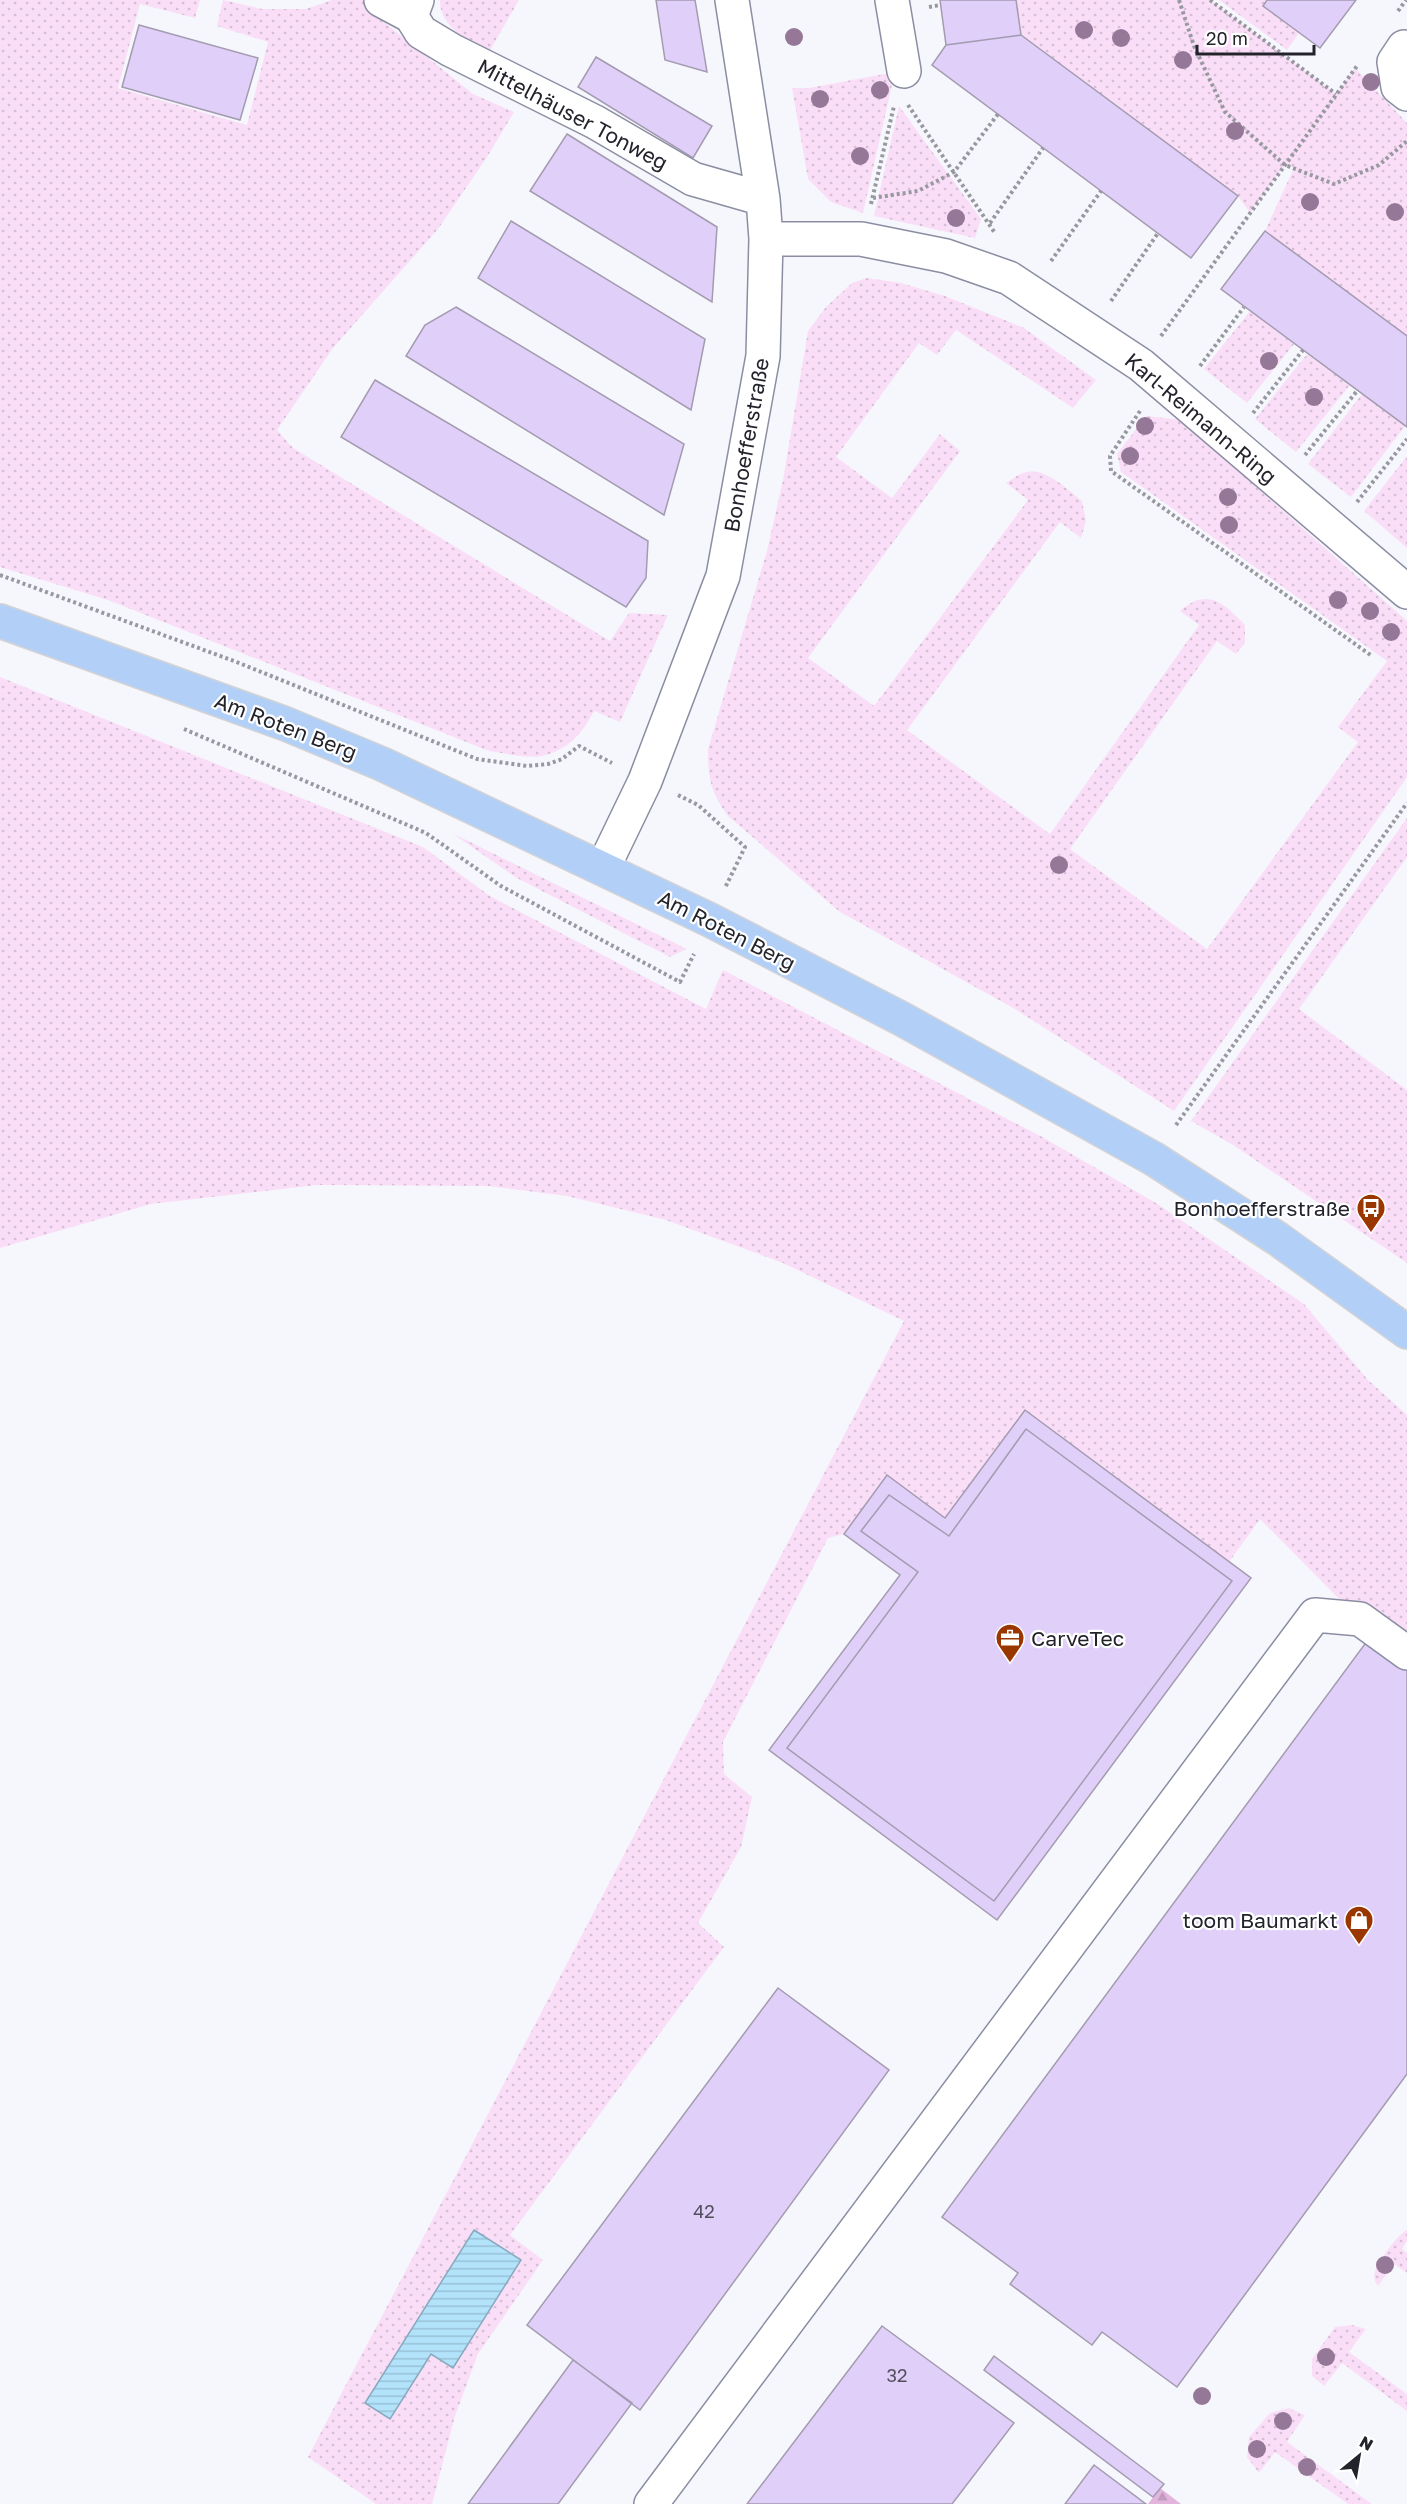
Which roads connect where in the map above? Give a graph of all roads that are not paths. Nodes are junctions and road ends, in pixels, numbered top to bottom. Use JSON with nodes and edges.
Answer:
{"nodes":[{"id":1,"x":381,"y":0,"type":"edge"},
{"id":2,"x":732,"y":0,"type":"edge"},
{"id":3,"x":892,"y":0,"type":"edge"},
{"id":4,"x":414,"y":8,"type":"edge"},
{"id":5,"x":1407,"y":48,"type":"edge"},
{"id":6,"x":901,"y":81,"type":"road end"},
{"id":7,"x":1407,"y":94,"type":"edge"},
{"id":8,"x":764,"y":199,"type":"junction"},
{"id":9,"x":766,"y":239,"type":"junction"},
{"id":10,"x":1407,"y":592,"type":"edge"},
{"id":11,"x":0,"y":621,"type":"edge"},
{"id":12,"x":603,"y":868,"type":"junction"},
{"id":13,"x":1407,"y":1332,"type":"edge"},
{"id":14,"x":1407,"y":1653,"type":"edge"},
{"id":15,"x":651,"y":2504,"type":"edge"}],
"edges":[{"from":1,"to":4,"type":"street","name":"Mittelhäuser Tonweg"},
{"from":2,"to":8,"type":"street","name":"Bonhoefferstraße"},
{"from":3,"to":6,"type":"street"},
{"from":4,"to":8,"type":"street","name":"Mittelhäuser Tonweg"},
{"from":5,"to":7,"type":"street"},
{"from":8,"to":9,"type":"street","name":"Bonhoefferstraße"},
{"from":9,"to":10,"type":"street","name":"Karl-Reimann-Ring"},
{"from":9,"to":12,"type":"street","name":"Bonhoefferstraße"},
{"from":11,"to":12,"type":"main road","name":"Am Roten Berg"},
{"from":12,"to":13,"type":"main road","name":"Am Roten Berg"},
{"from":14,"to":15,"type":"street"}]}
